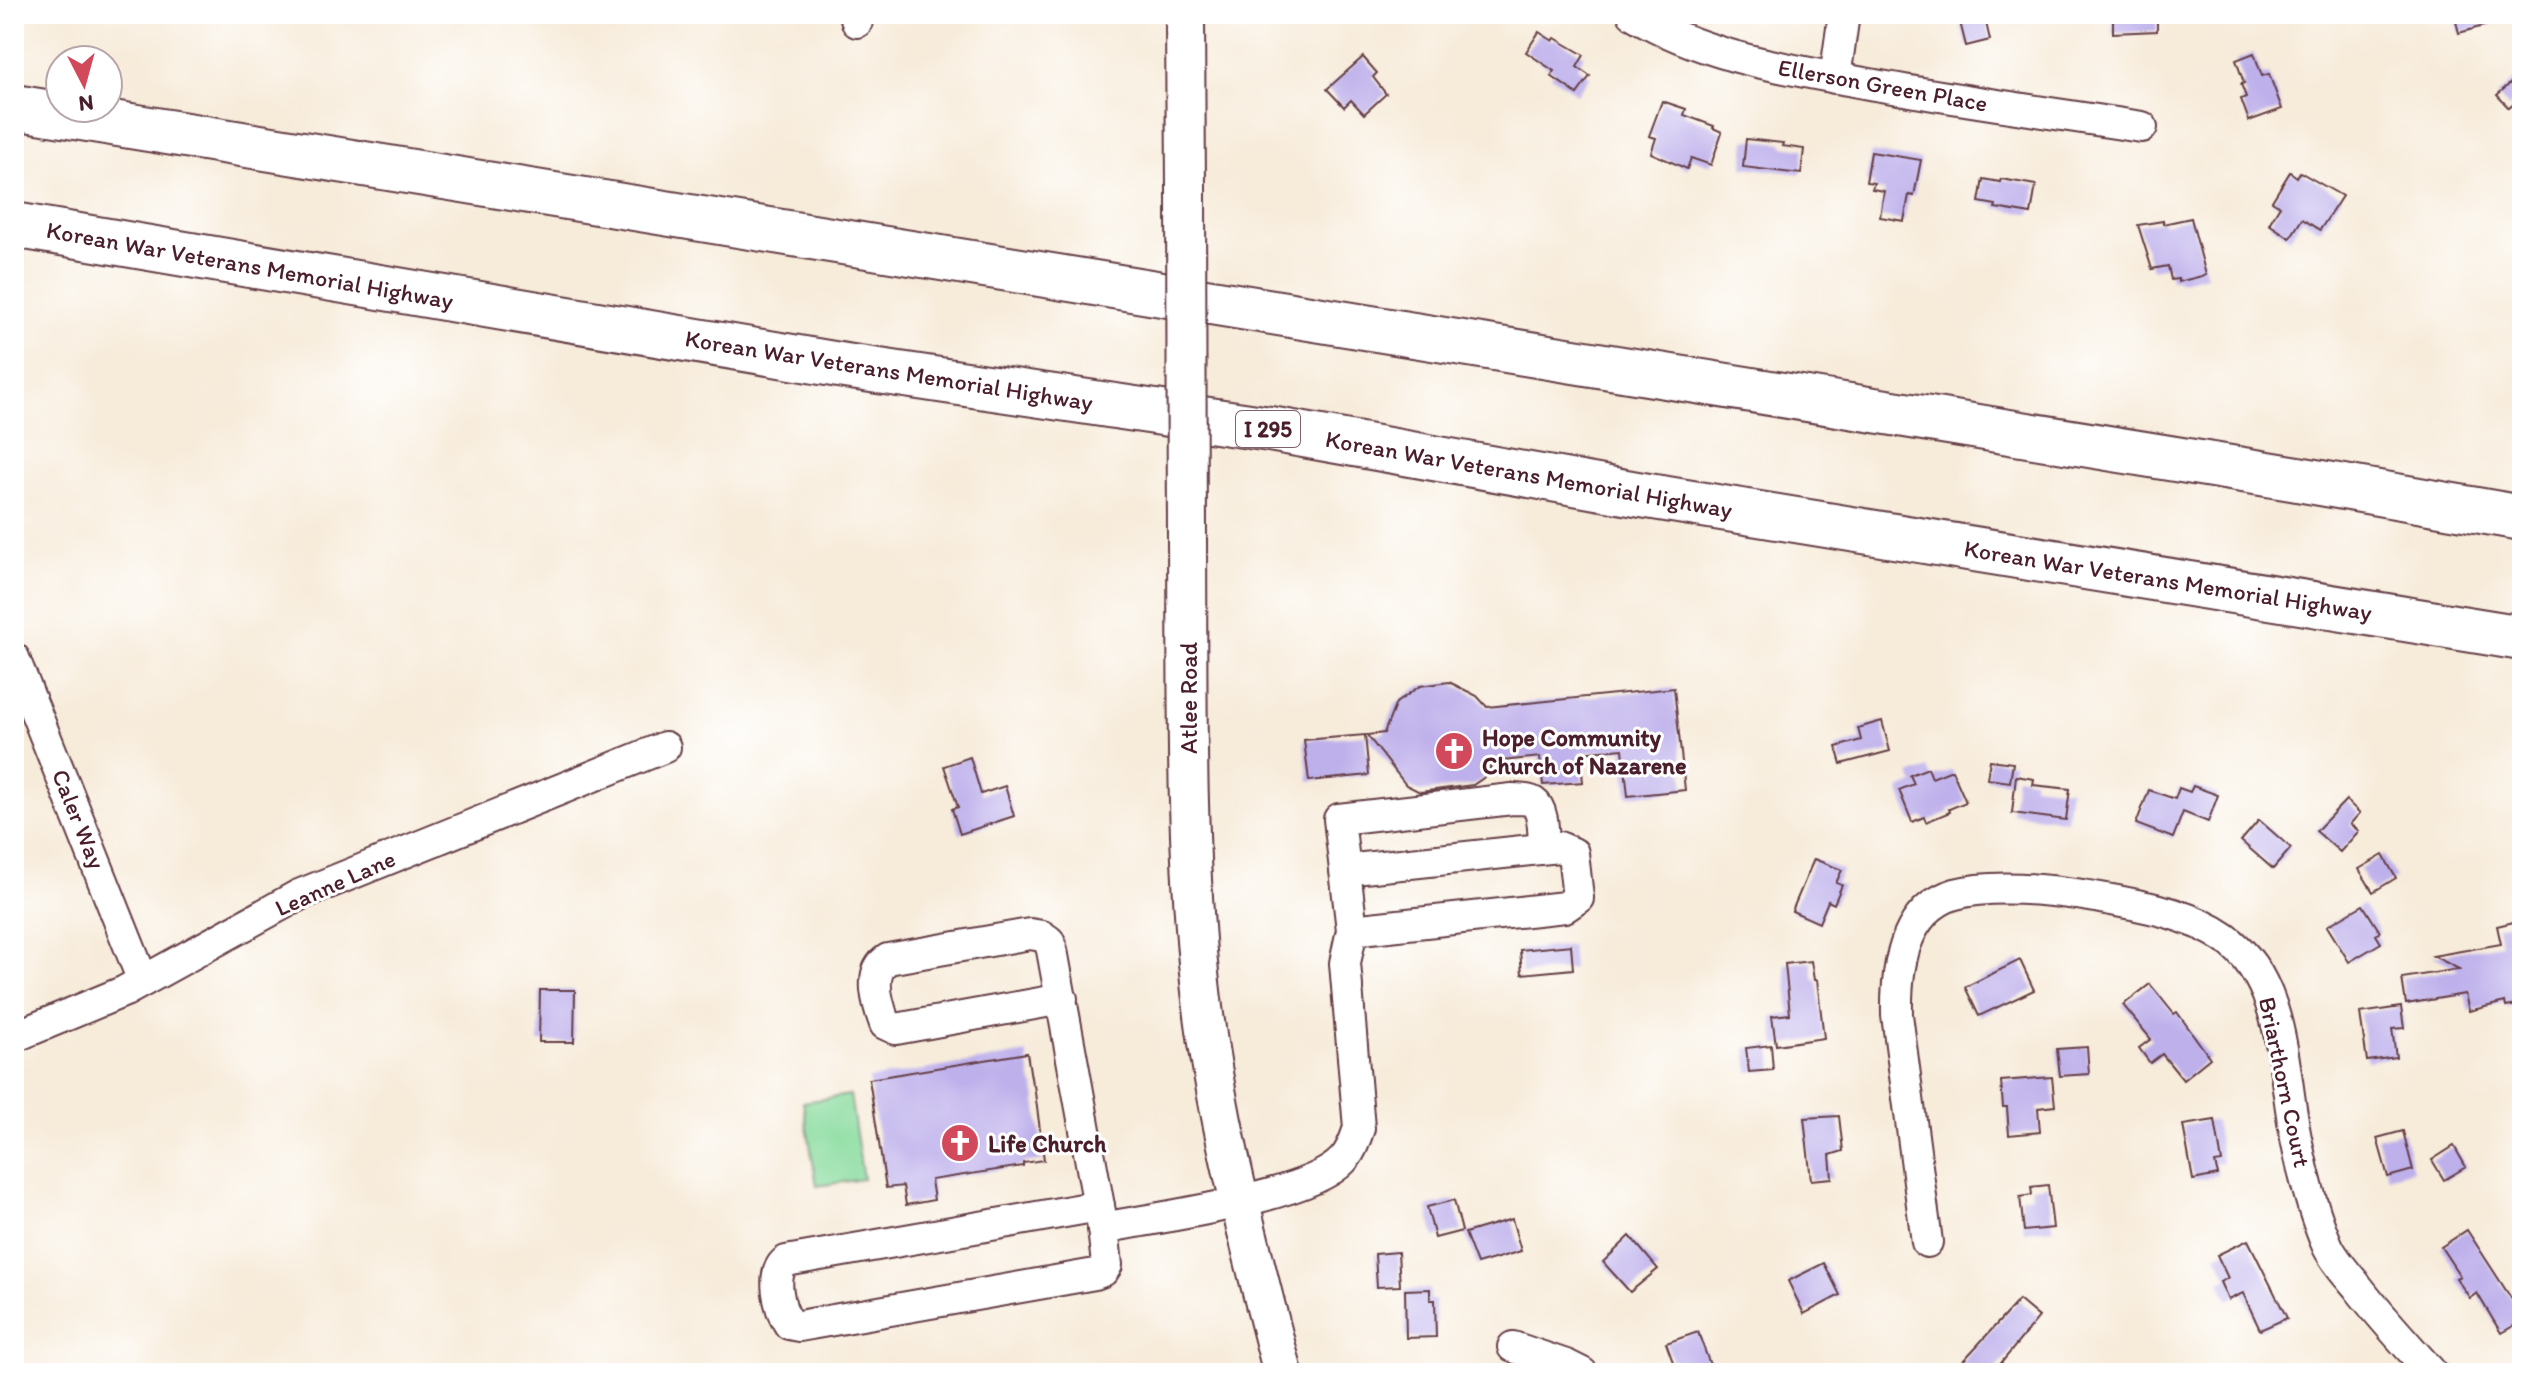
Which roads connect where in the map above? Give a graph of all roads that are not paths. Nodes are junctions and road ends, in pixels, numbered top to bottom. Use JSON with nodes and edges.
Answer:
{"nodes":[{"id":1,"x":1185,"y":14,"type":"edge"},
{"id":2,"x":1633,"y":14,"type":"edge"},
{"id":3,"x":1844,"y":14,"type":"edge"},
{"id":4,"x":1835,"y":78,"type":"junction"},
{"id":5,"x":14,"y":107,"type":"edge"},
{"id":6,"x":2142,"y":127,"type":"dead end"},
{"id":7,"x":14,"y":225,"type":"edge"},
{"id":8,"x":2522,"y":518,"type":"edge"},
{"id":9,"x":2522,"y":638,"type":"edge"},
{"id":10,"x":14,"y":658,"type":"edge"},
{"id":11,"x":665,"y":747,"type":"dead end"},
{"id":12,"x":1544,"y":848,"type":"junction"},
{"id":13,"x":1345,"y":870,"type":"junction"},
{"id":14,"x":1352,"y":930,"type":"junction"},
{"id":15,"x":143,"y":981,"type":"junction"},
{"id":16,"x":1062,"y":999,"type":"junction"},
{"id":17,"x":14,"y":1037,"type":"edge"},
{"id":18,"x":1239,"y":1202,"type":"junction"},
{"id":19,"x":1101,"y":1217,"type":"junction"},
{"id":20,"x":1927,"y":1242,"type":"dead end"},
{"id":21,"x":1513,"y":1347,"type":"dead end"},
{"id":22,"x":1283,"y":1373,"type":"edge"},
{"id":23,"x":1582,"y":1373,"type":"edge"},
{"id":24,"x":2432,"y":1373,"type":"edge"}],
"edges":[{"from":1,"to":18,"type":"main road","name":"Atlee Road","bridge":true},
{"from":2,"to":4,"type":"street","name":"Ellerson Green Place"},
{"from":3,"to":4,"type":"street"},
{"from":4,"to":6,"type":"street","name":"Ellerson Green Place"},
{"from":5,"to":8,"type":"highway"},
{"from":7,"to":9,"type":"highway","name":"Korean War Veterans Memorial Highway","number":"I 295"},
{"from":10,"to":15,"type":"street","name":"Caler Way"},
{"from":11,"to":15,"type":"street","name":"Leanne Lane"},
{"from":12,"to":13,"type":"street"},
{"from":12,"to":13,"type":"street"},
{"from":12,"to":14,"type":"street"},
{"from":13,"to":14,"type":"street"},
{"from":14,"to":18,"type":"street"},
{"from":15,"to":17,"type":"street","name":"Leanne Lane"},
{"from":16,"to":16,"type":"street"},
{"from":16,"to":19,"type":"street"},
{"from":18,"to":19,"type":"street"},
{"from":18,"to":22,"type":"main road","name":"Atlee Road"},
{"from":19,"to":19,"type":"street"},
{"from":20,"to":24,"type":"street","name":"Briarthorn Court"},
{"from":21,"to":23,"type":"street"}]}
